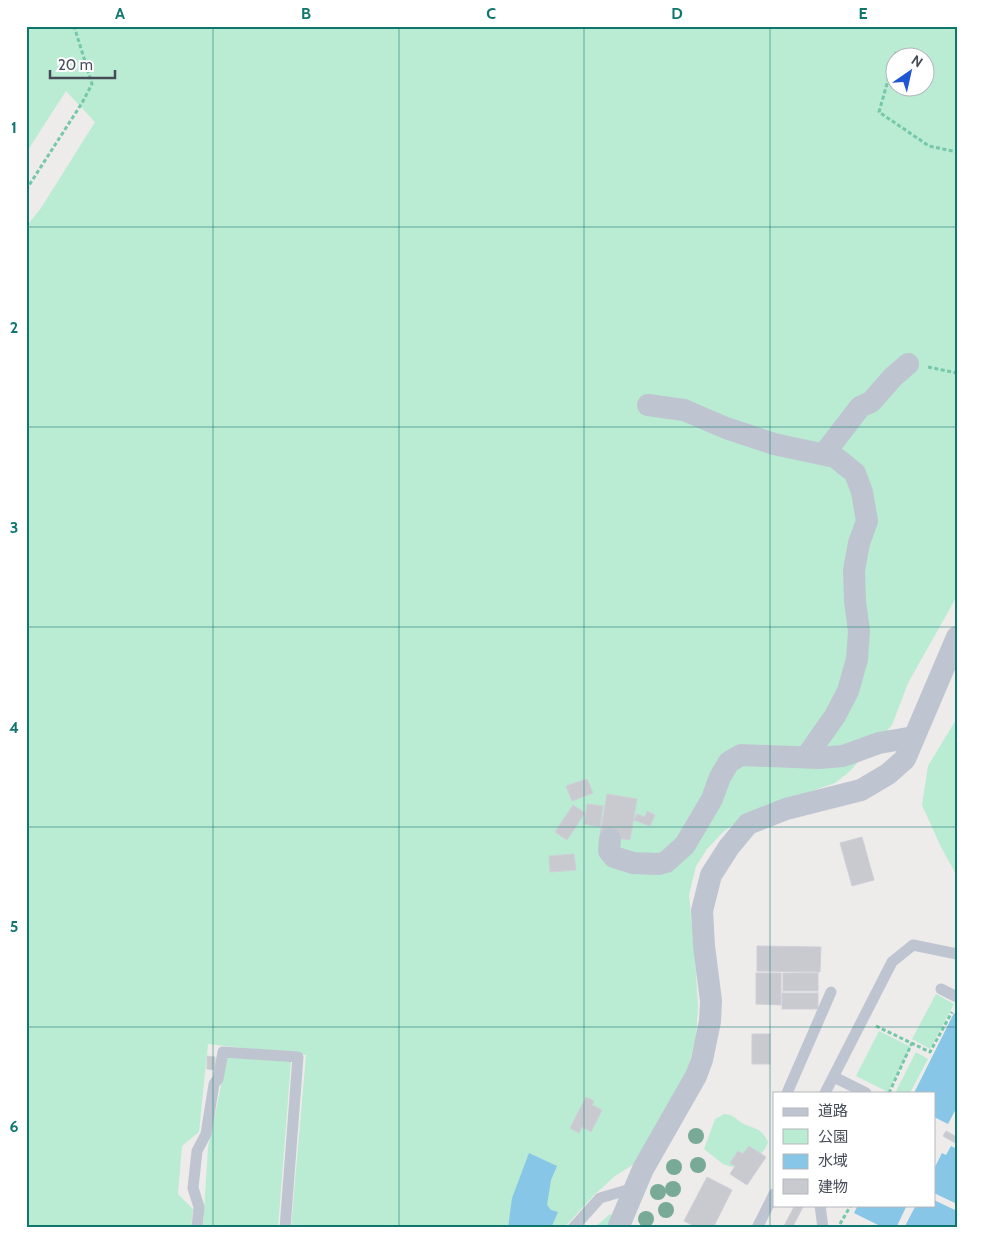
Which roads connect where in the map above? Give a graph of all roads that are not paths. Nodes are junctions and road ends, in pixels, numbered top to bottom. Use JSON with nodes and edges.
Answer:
{"nodes":[{"id":1,"x":915,"y":365,"type":"road end"},
{"id":2,"x":648,"y":405,"type":"dead end"},
{"id":3,"x":824,"y":454,"type":"junction"},
{"id":4,"x":957,"y":636,"type":"edge"},
{"id":5,"x":914,"y":737,"type":"junction"},
{"id":6,"x":806,"y":757,"type":"junction"},
{"id":7,"x":610,"y":839,"type":"dead end"},
{"id":8,"x":957,"y":954,"type":"edge"},
{"id":9,"x":941,"y":988,"type":"dead end"},
{"id":10,"x":831,"y":992,"type":"dead end"},
{"id":11,"x":957,"y":997,"type":"edge"},
{"id":12,"x":834,"y":1077,"type":"junction"},
{"id":13,"x":787,"y":1092,"type":"edge"},
{"id":14,"x":826,"y":1092,"type":"edge"},
{"id":15,"x":864,"y":1092,"type":"edge"},
{"id":16,"x":636,"y":1188,"type":"junction"},
{"id":17,"x":773,"y":1196,"type":"edge"},
{"id":18,"x":820,"y":1206,"type":"edge"},
{"id":19,"x":197,"y":1228,"type":"edge"},
{"id":20,"x":285,"y":1228,"type":"edge"},
{"id":21,"x":573,"y":1228,"type":"edge"},
{"id":22,"x":618,"y":1228,"type":"edge"},
{"id":23,"x":757,"y":1228,"type":"edge"},
{"id":24,"x":823,"y":1228,"type":"edge"}],
"edges":[{"from":1,"to":3,"type":"street"},
{"from":2,"to":3,"type":"street"},
{"from":3,"to":6,"type":"street"},
{"from":4,"to":5,"type":"street"},
{"from":5,"to":6,"type":"street"},
{"from":5,"to":16,"type":"street"},
{"from":6,"to":7,"type":"street"},
{"from":8,"to":12,"type":"lane"},
{"from":9,"to":11,"type":"lane"},
{"from":10,"to":13,"type":"lane"},
{"from":12,"to":14,"type":"lane"},
{"from":12,"to":15,"type":"lane"},
{"from":16,"to":21,"type":"lane"},
{"from":16,"to":22,"type":"street"},
{"from":17,"to":23,"type":"lane"},
{"from":18,"to":24,"type":"lane"},
{"from":19,"to":20,"type":"lane"}]}
